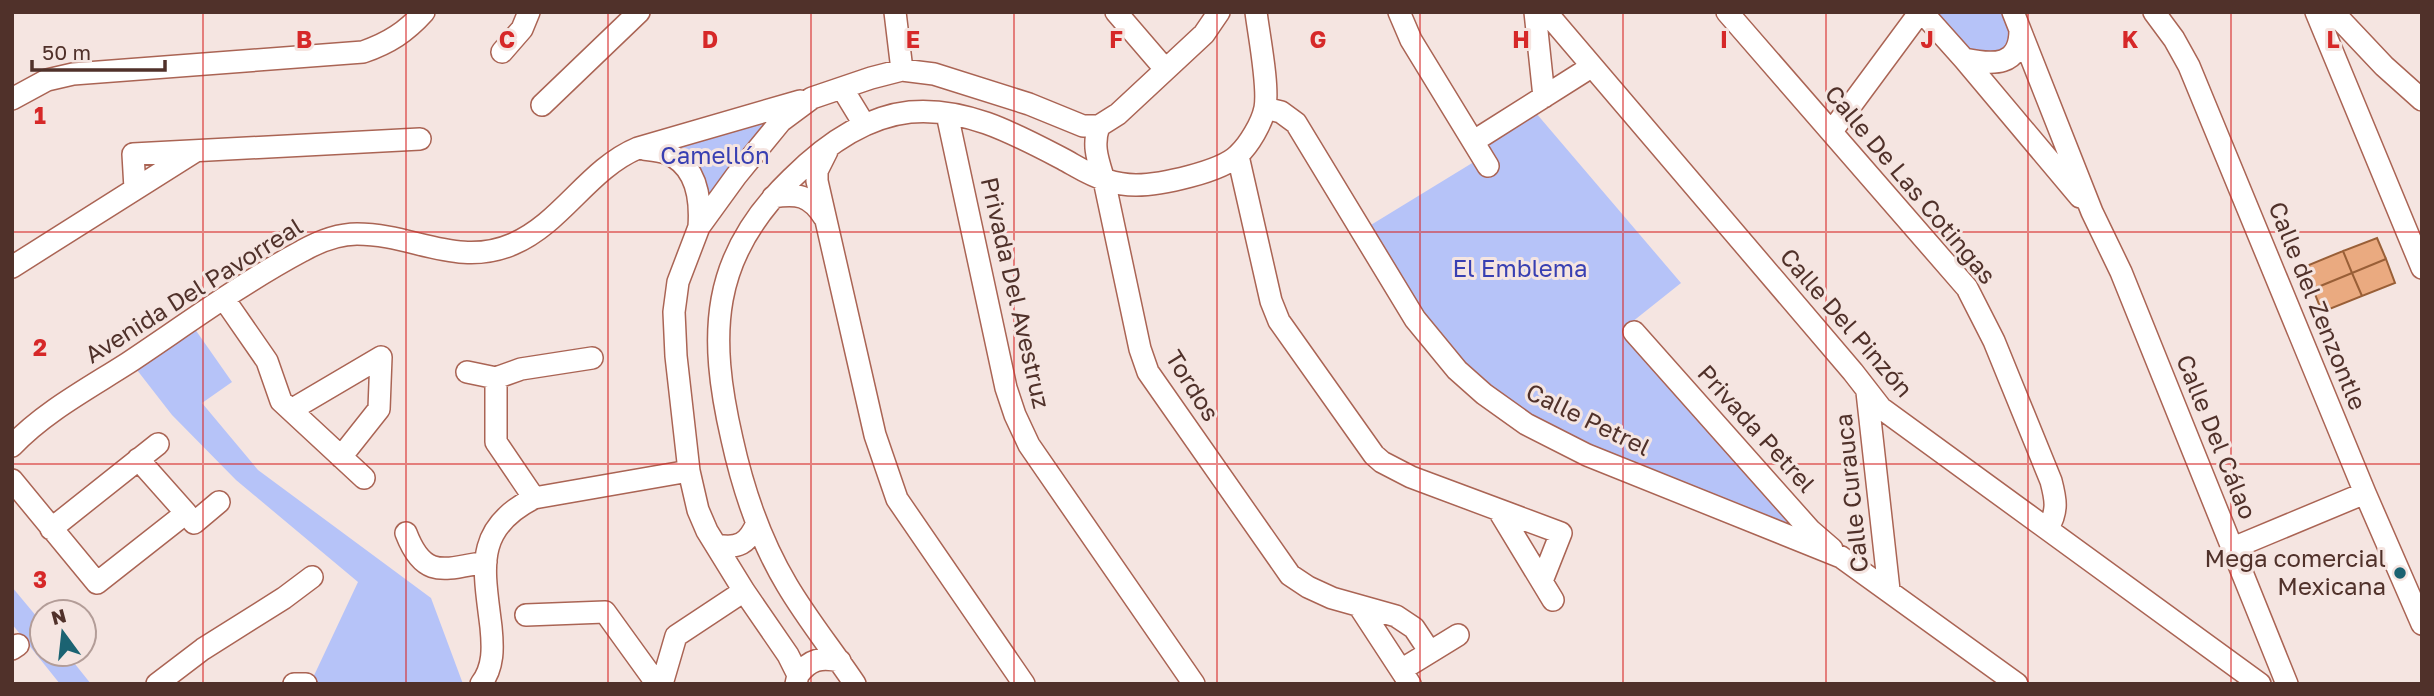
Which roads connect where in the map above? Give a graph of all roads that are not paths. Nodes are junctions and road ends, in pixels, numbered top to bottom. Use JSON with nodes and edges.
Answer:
{"nodes":[{"id":1,"x":424,"y":12,"type":"edge"},
{"id":2,"x":529,"y":12,"type":"edge"},
{"id":3,"x":615,"y":12,"type":"edge"},
{"id":4,"x":639,"y":12,"type":"edge"},
{"id":5,"x":895,"y":12,"type":"edge"},
{"id":6,"x":1116,"y":12,"type":"edge"},
{"id":7,"x":1219,"y":12,"type":"edge"},
{"id":8,"x":1256,"y":12,"type":"edge"},
{"id":9,"x":1399,"y":12,"type":"edge"},
{"id":10,"x":1535,"y":12,"type":"edge"},
{"id":11,"x":1546,"y":12,"type":"edge"},
{"id":12,"x":1727,"y":12,"type":"edge"},
{"id":13,"x":1921,"y":12,"type":"edge"},
{"id":14,"x":2154,"y":12,"type":"edge"},
{"id":15,"x":2316,"y":12,"type":"edge"},
{"id":16,"x":2333,"y":12,"type":"edge"},
{"id":17,"x":2017,"y":21,"type":"edge"},
{"id":18,"x":502,"y":52,"type":"dead end"},
{"id":19,"x":592,"y":58,"type":"junction"},
{"id":20,"x":1965,"y":59,"type":"junction"},
{"id":21,"x":1591,"y":67,"type":"junction"},
{"id":22,"x":1165,"y":69,"type":"junction"},
{"id":23,"x":902,"y":70,"type":"junction"},
{"id":24,"x":842,"y":88,"type":"junction"},
{"id":25,"x":1544,"y":97,"type":"junction"},
{"id":26,"x":812,"y":98,"type":"junction"},
{"id":27,"x":12,"y":99,"type":"edge"},
{"id":28,"x":2422,"y":100,"type":"edge"},
{"id":29,"x":542,"y":105,"type":"dead end"},
{"id":30,"x":1265,"y":108,"type":"junction"},
{"id":31,"x":947,"y":114,"type":"junction"},
{"id":32,"x":864,"y":124,"type":"junction"},
{"id":33,"x":1099,"y":126,"type":"junction"},
{"id":34,"x":1832,"y":131,"type":"junction"},
{"id":35,"x":419,"y":139,"type":"dead end"},
{"id":36,"x":1474,"y":141,"type":"junction"},
{"id":37,"x":833,"y":144,"type":"junction"},
{"id":38,"x":638,"y":148,"type":"junction"},
{"id":39,"x":196,"y":151,"type":"junction"},
{"id":40,"x":1238,"y":156,"type":"junction"},
{"id":41,"x":1488,"y":166,"type":"dead end"},
{"id":42,"x":1104,"y":180,"type":"junction"},
{"id":43,"x":135,"y":189,"type":"junction"},
{"id":44,"x":772,"y":197,"type":"junction"},
{"id":45,"x":2092,"y":212,"type":"junction"},
{"id":46,"x":825,"y":219,"type":"junction"},
{"id":47,"x":699,"y":227,"type":"junction"},
{"id":48,"x":12,"y":267,"type":"edge"},
{"id":49,"x":2422,"y":268,"type":"edge"},
{"id":50,"x":223,"y":299,"type":"junction"},
{"id":51,"x":1634,"y":332,"type":"dead end"},
{"id":52,"x":592,"y":358,"type":"dead end"},
{"id":53,"x":467,"y":372,"type":"dead end"},
{"id":54,"x":496,"y":378,"type":"junction"},
{"id":55,"x":1867,"y":390,"type":"junction"},
{"id":56,"x":291,"y":410,"type":"junction"},
{"id":57,"x":158,"y":444,"type":"dead end"},
{"id":58,"x":12,"y":446,"type":"edge"},
{"id":59,"x":341,"y":457,"type":"junction"},
{"id":60,"x":138,"y":459,"type":"junction"},
{"id":61,"x":690,"y":471,"type":"junction"},
{"id":62,"x":364,"y":478,"type":"dead end"},
{"id":63,"x":12,"y":480,"type":"edge"},
{"id":64,"x":2365,"y":493,"type":"junction"},
{"id":65,"x":534,"y":498,"type":"junction"},
{"id":66,"x":219,"y":502,"type":"dead end"},
{"id":67,"x":1499,"y":511,"type":"junction"},
{"id":68,"x":186,"y":513,"type":"junction"},
{"id":69,"x":757,"y":523,"type":"junction"},
{"id":70,"x":2048,"y":528,"type":"junction"},
{"id":71,"x":51,"y":529,"type":"junction"},
{"id":72,"x":406,"y":533,"type":"dead end"},
{"id":73,"x":716,"y":545,"type":"junction"},
{"id":74,"x":2233,"y":548,"type":"junction"},
{"id":75,"x":1841,"y":558,"type":"junction"},
{"id":76,"x":486,"y":562,"type":"junction"},
{"id":77,"x":312,"y":577,"type":"dead end"},
{"id":78,"x":1542,"y":581,"type":"junction"},
{"id":79,"x":1889,"y":590,"type":"junction"},
{"id":80,"x":744,"y":591,"type":"junction"},
{"id":81,"x":1553,"y":600,"type":"dead end"},
{"id":82,"x":1359,"y":606,"type":"junction"},
{"id":83,"x":526,"y":615,"type":"dead end"},
{"id":84,"x":2422,"y":624,"type":"edge"},
{"id":85,"x":1458,"y":635,"type":"dead end"},
{"id":86,"x":1430,"y":652,"type":"junction"},
{"id":87,"x":840,"y":661,"type":"junction"},
{"id":88,"x":1405,"y":677,"type":"edge"},
{"id":89,"x":797,"y":679,"type":"edge"},
{"id":90,"x":157,"y":684,"type":"edge"},
{"id":91,"x":294,"y":684,"type":"edge"},
{"id":92,"x":306,"y":684,"type":"edge"},
{"id":93,"x":481,"y":684,"type":"edge"},
{"id":94,"x":657,"y":684,"type":"edge"},
{"id":95,"x":662,"y":684,"type":"edge"},
{"id":96,"x":855,"y":684,"type":"edge"},
{"id":97,"x":1024,"y":684,"type":"edge"},
{"id":98,"x":1194,"y":684,"type":"edge"},
{"id":99,"x":2017,"y":684,"type":"edge"},
{"id":100,"x":2260,"y":684,"type":"edge"},
{"id":101,"x":2287,"y":684,"type":"edge"}],
"edges":[{"from":1,"to":27,"type":"street"},
{"from":2,"to":18,"type":"street"},
{"from":3,"to":19,"type":"street"},
{"from":4,"to":19,"type":"street"},
{"from":5,"to":23,"type":"street"},
{"from":6,"to":22,"type":"street"},
{"from":7,"to":22,"type":"street"},
{"from":8,"to":30,"type":"street"},
{"from":9,"to":36,"type":"street"},
{"from":10,"to":25,"type":"street"},
{"from":11,"to":21,"type":"street","name":"Calle Del Pinzón"},
{"from":12,"to":34,"type":"street","name":"Calle De Las Cotingas"},
{"from":13,"to":20,"type":"street","name":"Calle Del Cálao"},
{"from":13,"to":34,"type":"street"},
{"from":14,"to":64,"type":"street","name":"Calle del Zenzontle"},
{"from":15,"to":49,"type":"street"},
{"from":16,"to":28,"type":"street"},
{"from":17,"to":20,"type":"street"},
{"from":17,"to":45,"type":"street","name":"Calle Del Cálao"},
{"from":19,"to":29,"type":"street"},
{"from":20,"to":45,"type":"street","name":"Calle Del Cálao"},
{"from":21,"to":25,"type":"street"},
{"from":21,"to":55,"type":"street","name":"Calle Del Pinzón"},
{"from":22,"to":33,"type":"street"},
{"from":23,"to":24,"type":"street","name":"Avenida Del Pavorreal"},
{"from":23,"to":33,"type":"street"},
{"from":24,"to":26,"type":"street","name":"Avenida Del Pavorreal"},
{"from":24,"to":32,"type":"street"},
{"from":25,"to":36,"type":"street"},
{"from":26,"to":38,"type":"street","name":"Avenida Del Pavorreal"},
{"from":26,"to":47,"type":"street"},
{"from":30,"to":40,"type":"street"},
{"from":30,"to":75,"type":"street","name":"Calle Petrel"},
{"from":31,"to":32,"type":"street"},
{"from":31,"to":42,"type":"street"},
{"from":31,"to":98,"type":"street","name":"Privada Del Avestruz"},
{"from":32,"to":37,"type":"street"},
{"from":33,"to":42,"type":"street","name":"Tordos"},
{"from":34,"to":70,"type":"street","name":"Calle De Las Cotingas"},
{"from":35,"to":39,"type":"street"},
{"from":36,"to":41,"type":"street"},
{"from":37,"to":44,"type":"street"},
{"from":37,"to":46,"type":"street"},
{"from":38,"to":47,"type":"street"},
{"from":38,"to":50,"type":"street","name":"Avenida Del Pavorreal"},
{"from":39,"to":43,"type":"street"},
{"from":39,"to":43,"type":"street"},
{"from":40,"to":42,"type":"street"},
{"from":40,"to":67,"type":"street"},
{"from":42,"to":82,"type":"street","name":"Tordos"},
{"from":43,"to":48,"type":"street"},
{"from":44,"to":46,"type":"street"},
{"from":44,"to":69,"type":"street"},
{"from":45,"to":74,"type":"street","name":"Calle Del Cálao"},
{"from":46,"to":97,"type":"street"},
{"from":47,"to":61,"type":"street"},
{"from":50,"to":56,"type":"street"},
{"from":50,"to":58,"type":"street","name":"Avenida Del Pavorreal"},
{"from":51,"to":75,"type":"street","name":"Privada Petrel"},
{"from":52,"to":54,"type":"street"},
{"from":53,"to":54,"type":"street"},
{"from":54,"to":65,"type":"street"},
{"from":55,"to":70,"type":"street","name":"Calle Del Pinzón"},
{"from":55,"to":79,"type":"street","name":"Calle Curauca"},
{"from":56,"to":59,"type":"street"},
{"from":56,"to":59,"type":"street"},
{"from":57,"to":60,"type":"street"},
{"from":59,"to":62,"type":"street"},
{"from":60,"to":68,"type":"street"},
{"from":60,"to":71,"type":"street"},
{"from":61,"to":65,"type":"street"},
{"from":61,"to":73,"type":"street"},
{"from":63,"to":71,"type":"street"},
{"from":64,"to":74,"type":"street"},
{"from":64,"to":84,"type":"street","name":"Calle del Zenzontle"},
{"from":65,"to":76,"type":"street"},
{"from":66,"to":68,"type":"street"},
{"from":67,"to":78,"type":"street"},
{"from":67,"to":78,"type":"street"},
{"from":68,"to":71,"type":"street"},
{"from":69,"to":73,"type":"street"},
{"from":69,"to":87,"type":"street"},
{"from":70,"to":100,"type":"street","name":"Calle Del Pinzón"},
{"from":72,"to":76,"type":"street"},
{"from":73,"to":80,"type":"street"},
{"from":74,"to":101,"type":"street","name":"Calle Del Cálao"},
{"from":75,"to":79,"type":"street","name":"Calle Petrel"},
{"from":76,"to":93,"type":"street"},
{"from":77,"to":90,"type":"street"},
{"from":78,"to":81,"type":"street"},
{"from":79,"to":99,"type":"street"},
{"from":80,"to":89,"type":"street"},
{"from":80,"to":95,"type":"street"},
{"from":82,"to":86,"type":"street","name":"Tordos"},
{"from":82,"to":88,"type":"street"},
{"from":83,"to":94,"type":"street"},
{"from":85,"to":86,"type":"street"},
{"from":86,"to":88,"type":"street"},
{"from":87,"to":89,"type":"street"},
{"from":87,"to":96,"type":"street"},
{"from":91,"to":92,"type":"street"}]}
